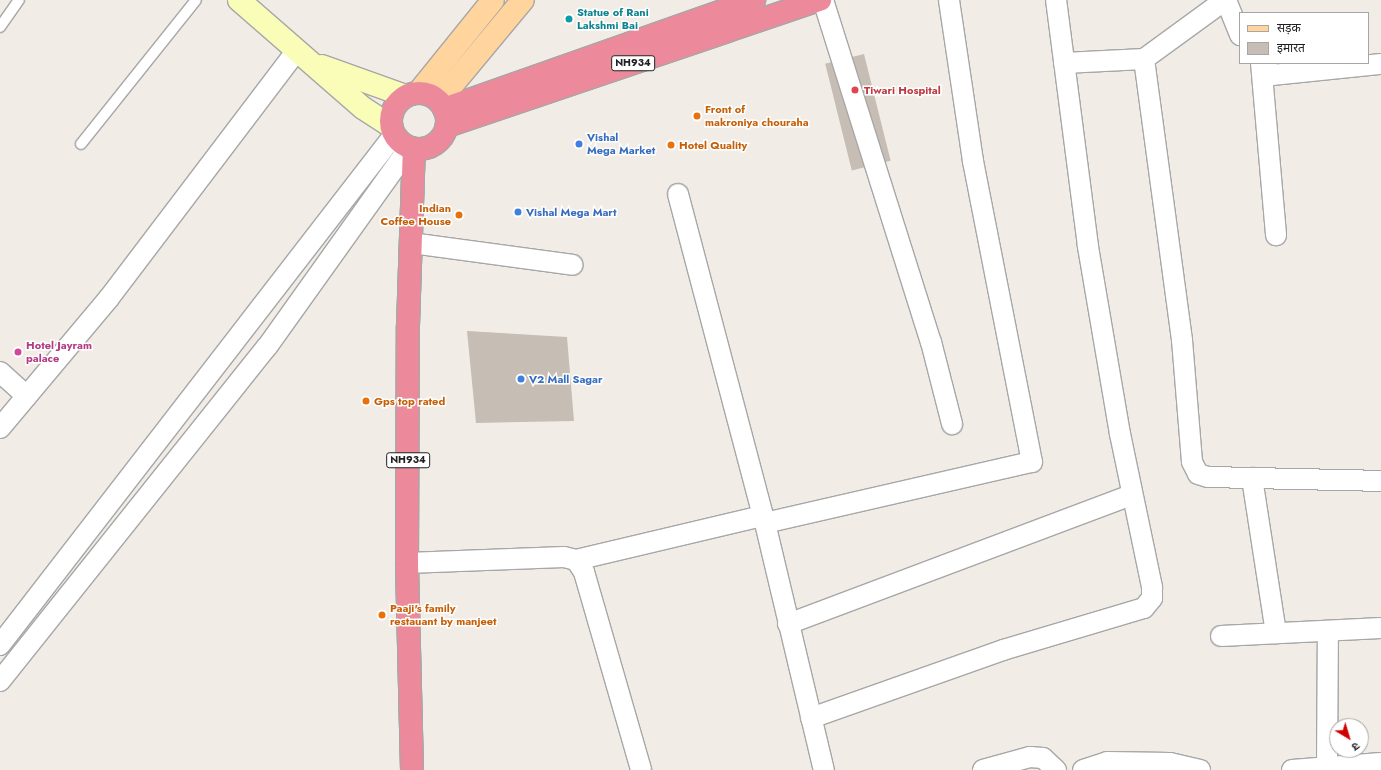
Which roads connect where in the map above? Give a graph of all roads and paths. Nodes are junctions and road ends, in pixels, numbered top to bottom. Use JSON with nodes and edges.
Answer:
{"nodes":[{"id":1,"x":19,"y":0,"type":"edge"},
{"id":2,"x":196,"y":0,"type":"edge"},
{"id":3,"x":238,"y":0,"type":"edge"},
{"id":4,"x":493,"y":0,"type":"edge"},
{"id":5,"x":524,"y":0,"type":"edge"},
{"id":6,"x":754,"y":0,"type":"edge"},
{"id":7,"x":822,"y":0,"type":"edge"},
{"id":8,"x":950,"y":0,"type":"edge"},
{"id":9,"x":1056,"y":0,"type":"edge"},
{"id":10,"x":1226,"y":0,"type":"edge"},
{"id":11,"x":0,"y":27,"type":"edge"},
{"id":12,"x":1239,"y":32,"type":"edge"},
{"id":13,"x":303,"y":56,"type":"junction"},
{"id":14,"x":1144,"y":59,"type":"junction"},
{"id":15,"x":1064,"y":63,"type":"junction"},
{"id":16,"x":1262,"y":64,"type":"edge"},
{"id":17,"x":1263,"y":64,"type":"edge"},
{"id":18,"x":1381,"y":64,"type":"edge"},
{"id":19,"x":412,"y":94,"type":"junction"},
{"id":20,"x":443,"y":112,"type":"junction"},
{"id":21,"x":402,"y":139,"type":"junction"},
{"id":22,"x":81,"y":144,"type":"dead end"},
{"id":23,"x":678,"y":194,"type":"dead end"},
{"id":24,"x":1276,"y":235,"type":"dead end"},
{"id":25,"x":411,"y":243,"type":"junction"},
{"id":26,"x":573,"y":265,"type":"dead end"},
{"id":27,"x":0,"y":372,"type":"edge"},
{"id":28,"x":28,"y":396,"type":"junction"},
{"id":29,"x":952,"y":424,"type":"dead end"},
{"id":30,"x":0,"y":428,"type":"edge"},
{"id":31,"x":1252,"y":478,"type":"junction"},
{"id":32,"x":1381,"y":481,"type":"edge"},
{"id":33,"x":1132,"y":495,"type":"junction"},
{"id":34,"x":763,"y":520,"type":"junction"},
{"id":35,"x":576,"y":560,"type":"junction"},
{"id":36,"x":407,"y":563,"type":"junction"},
{"id":37,"x":788,"y":624,"type":"junction"},
{"id":38,"x":1381,"y":628,"type":"edge"},
{"id":39,"x":1328,"y":631,"type":"junction"},
{"id":40,"x":1276,"y":634,"type":"junction"},
{"id":41,"x":1221,"y":636,"type":"dead end"},
{"id":42,"x":0,"y":645,"type":"edge"},
{"id":43,"x":0,"y":681,"type":"edge"},
{"id":44,"x":811,"y":718,"type":"junction"},
{"id":45,"x":1381,"y":762,"type":"edge"},
{"id":46,"x":1327,"y":766,"type":"junction"},
{"id":47,"x":412,"y":770,"type":"edge"},
{"id":48,"x":641,"y":770,"type":"edge"},
{"id":49,"x":824,"y":770,"type":"edge"},
{"id":50,"x":983,"y":770,"type":"edge"},
{"id":51,"x":1056,"y":770,"type":"edge"},
{"id":52,"x":1082,"y":770,"type":"edge"},
{"id":53,"x":1200,"y":770,"type":"edge"},
{"id":54,"x":1292,"y":770,"type":"edge"}],
"edges":[{"from":1,"to":11,"type":"lane"},
{"from":2,"to":22,"type":"lane"},
{"from":3,"to":13,"type":"main road"},
{"from":4,"to":19,"type":"main road"},
{"from":5,"to":20,"type":"main road"},
{"from":6,"to":20,"type":"highway","number":"NH934"},
{"from":7,"to":20,"type":"highway","number":"NH934"},
{"from":7,"to":29,"type":"street"},
{"from":8,"to":34,"type":"street"},
{"from":9,"to":15,"type":"street"},
{"from":10,"to":12,"type":"street"},
{"from":10,"to":14,"type":"street"},
{"from":13,"to":19,"type":"main road"},
{"from":13,"to":21,"type":"main road"},
{"from":13,"to":28,"type":"street"},
{"from":14,"to":15,"type":"street"},
{"from":14,"to":31,"type":"street"},
{"from":15,"to":33,"type":"street"},
{"from":16,"to":24,"type":"street"},
{"from":17,"to":18,"type":"street"},
{"from":19,"to":20,"type":"highway"},
{"from":19,"to":21,"type":"highway","number":"NH934"},
{"from":20,"to":21,"type":"highway"},
{"from":21,"to":25,"type":"highway","number":"NH934"},
{"from":21,"to":42,"type":"street"},
{"from":21,"to":43,"type":"street"},
{"from":23,"to":34,"type":"street"},
{"from":25,"to":26,"type":"street"},
{"from":25,"to":36,"type":"highway","number":"NH934"},
{"from":27,"to":28,"type":"street"},
{"from":28,"to":30,"type":"street"},
{"from":31,"to":32,"type":"street"},
{"from":31,"to":40,"type":"street"},
{"from":33,"to":37,"type":"street"},
{"from":33,"to":44,"type":"street"},
{"from":34,"to":35,"type":"street"},
{"from":34,"to":37,"type":"street"},
{"from":35,"to":36,"type":"street"},
{"from":35,"to":48,"type":"street"},
{"from":36,"to":47,"type":"highway","number":"NH934"},
{"from":37,"to":44,"type":"street"},
{"from":38,"to":39,"type":"street"},
{"from":39,"to":40,"type":"street"},
{"from":39,"to":46,"type":"street"},
{"from":40,"to":41,"type":"street"},
{"from":44,"to":49,"type":"street"},
{"from":45,"to":46,"type":"street"},
{"from":46,"to":54,"type":"street"},
{"from":50,"to":51,"type":"street"},
{"from":52,"to":53,"type":"street"}]}
